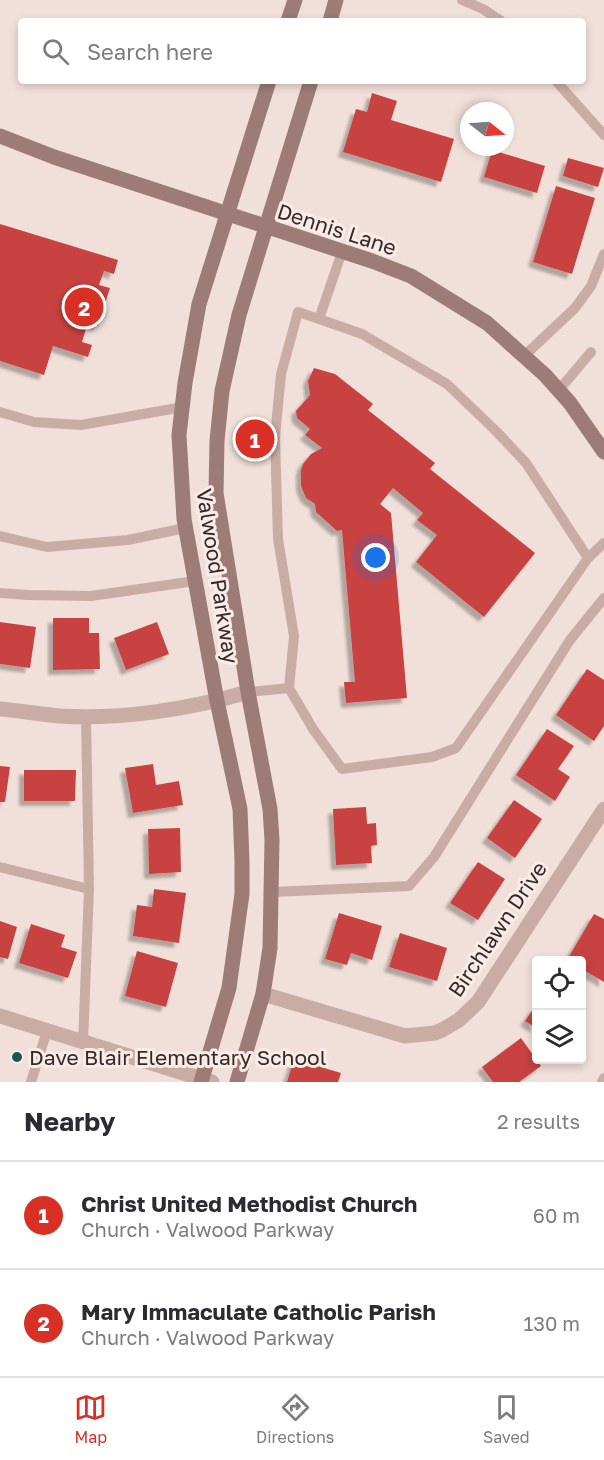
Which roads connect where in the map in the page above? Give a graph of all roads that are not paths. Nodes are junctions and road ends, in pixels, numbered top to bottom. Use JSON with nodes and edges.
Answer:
{"nodes":[{"id":1,"x":336,"y":0,"type":"edge"},
{"id":2,"x":462,"y":0,"type":"edge"},
{"id":3,"x":292,"y":1,"type":"edge"},
{"id":4,"x":289,"y":18,"type":"edge"},
{"id":5,"x":331,"y":18,"type":"edge"},
{"id":6,"x":496,"y":18,"type":"edge"},
{"id":7,"x":268,"y":84,"type":"edge"},
{"id":8,"x":310,"y":84,"type":"edge"},
{"id":9,"x":559,"y":84,"type":"edge"},
{"id":10,"x":604,"y":135,"type":"edge"},
{"id":11,"x":0,"y":136,"type":"edge"},
{"id":12,"x":227,"y":213,"type":"junction"},
{"id":13,"x":265,"y":227,"type":"junction"},
{"id":14,"x":342,"y":252,"type":"junction"},
{"id":15,"x":604,"y":254,"type":"edge"},
{"id":16,"x":319,"y":320,"type":"junction"},
{"id":17,"x":591,"y":352,"type":"dead end"},
{"id":18,"x":524,"y":356,"type":"junction"},
{"id":19,"x":559,"y":390,"type":"junction"},
{"id":20,"x":183,"y":407,"type":"junction"},
{"id":21,"x":0,"y":412,"type":"edge"},
{"id":22,"x":604,"y":452,"type":"edge"},
{"id":23,"x":185,"y":528,"type":"junction"},
{"id":24,"x":0,"y":536,"type":"edge"},
{"id":25,"x":604,"y":543,"type":"edge"},
{"id":26,"x":588,"y":558,"type":"junction"},
{"id":27,"x":195,"y":581,"type":"junction"},
{"id":28,"x":0,"y":592,"type":"edge"},
{"id":29,"x":604,"y":598,"type":"edge"},
{"id":30,"x":289,"y":688,"type":"junction"},
{"id":31,"x":248,"y":692,"type":"junction"},
{"id":32,"x":217,"y":701,"type":"junction"},
{"id":33,"x":0,"y":709,"type":"edge"},
{"id":34,"x":86,"y":716,"type":"junction"},
{"id":35,"x":604,"y":809,"type":"edge"},
{"id":36,"x":0,"y":867,"type":"edge"},
{"id":37,"x":89,"y":889,"type":"junction"},
{"id":38,"x":272,"y":892,"type":"junction"},
{"id":39,"x":263,"y":994,"type":"junction"},
{"id":40,"x":0,"y":1016,"type":"edge"},
{"id":41,"x":47,"y":1031,"type":"junction"},
{"id":42,"x":83,"y":1043,"type":"junction"},
{"id":43,"x":205,"y":1081,"type":"edge"},
{"id":44,"x":31,"y":1082,"type":"edge"},
{"id":45,"x":237,"y":1082,"type":"edge"}],
"edges":[{"from":1,"to":5,"type":"main road"},
{"from":2,"to":6,"type":"lane"},
{"from":3,"to":4,"type":"main road"},
{"from":7,"to":12,"type":"main road","name":"Valwood Parkway"},
{"from":8,"to":13,"type":"main road","name":"Valwood Parkway"},
{"from":9,"to":10,"type":"lane"},
{"from":11,"to":12,"type":"main road","name":"Dennis Lane"},
{"from":12,"to":13,"type":"main road","name":"Dennis Lane"},
{"from":12,"to":20,"type":"main road","name":"Valwood Parkway"},
{"from":13,"to":14,"type":"main road","name":"Dennis Lane"},
{"from":13,"to":31,"type":"main road","name":"Valwood Parkway"},
{"from":14,"to":16,"type":"lane"},
{"from":14,"to":18,"type":"main road","name":"Dennis Lane"},
{"from":15,"to":18,"type":"lane"},
{"from":16,"to":26,"type":"lane"},
{"from":16,"to":30,"type":"lane"},
{"from":17,"to":19,"type":"lane"},
{"from":18,"to":19,"type":"main road","name":"Dennis Lane"},
{"from":19,"to":22,"type":"main road","name":"Dennis Lane"},
{"from":20,"to":21,"type":"lane"},
{"from":20,"to":23,"type":"main road","name":"Valwood Parkway"},
{"from":23,"to":24,"type":"lane"},
{"from":23,"to":27,"type":"main road","name":"Valwood Parkway"},
{"from":25,"to":26,"type":"lane"},
{"from":26,"to":30,"type":"lane"},
{"from":27,"to":28,"type":"lane"},
{"from":27,"to":32,"type":"main road","name":"Valwood Parkway"},
{"from":29,"to":38,"type":"lane"},
{"from":30,"to":31,"type":"lane"},
{"from":31,"to":32,"type":"street"},
{"from":31,"to":38,"type":"main road","name":"Valwood Parkway"},
{"from":32,"to":34,"type":"street"},
{"from":32,"to":43,"type":"main road","name":"Valwood Parkway"},
{"from":33,"to":34,"type":"street"},
{"from":34,"to":37,"type":"lane"},
{"from":35,"to":39,"type":"street","name":"Birchlawn Drive"},
{"from":36,"to":37,"type":"lane"},
{"from":37,"to":42,"type":"lane"},
{"from":38,"to":39,"type":"main road","name":"Valwood Parkway"},
{"from":39,"to":45,"type":"main road","name":"Valwood Parkway"},
{"from":40,"to":41,"type":"street"},
{"from":41,"to":42,"type":"street"},
{"from":41,"to":44,"type":"lane"},
{"from":42,"to":43,"type":"street"}]}
